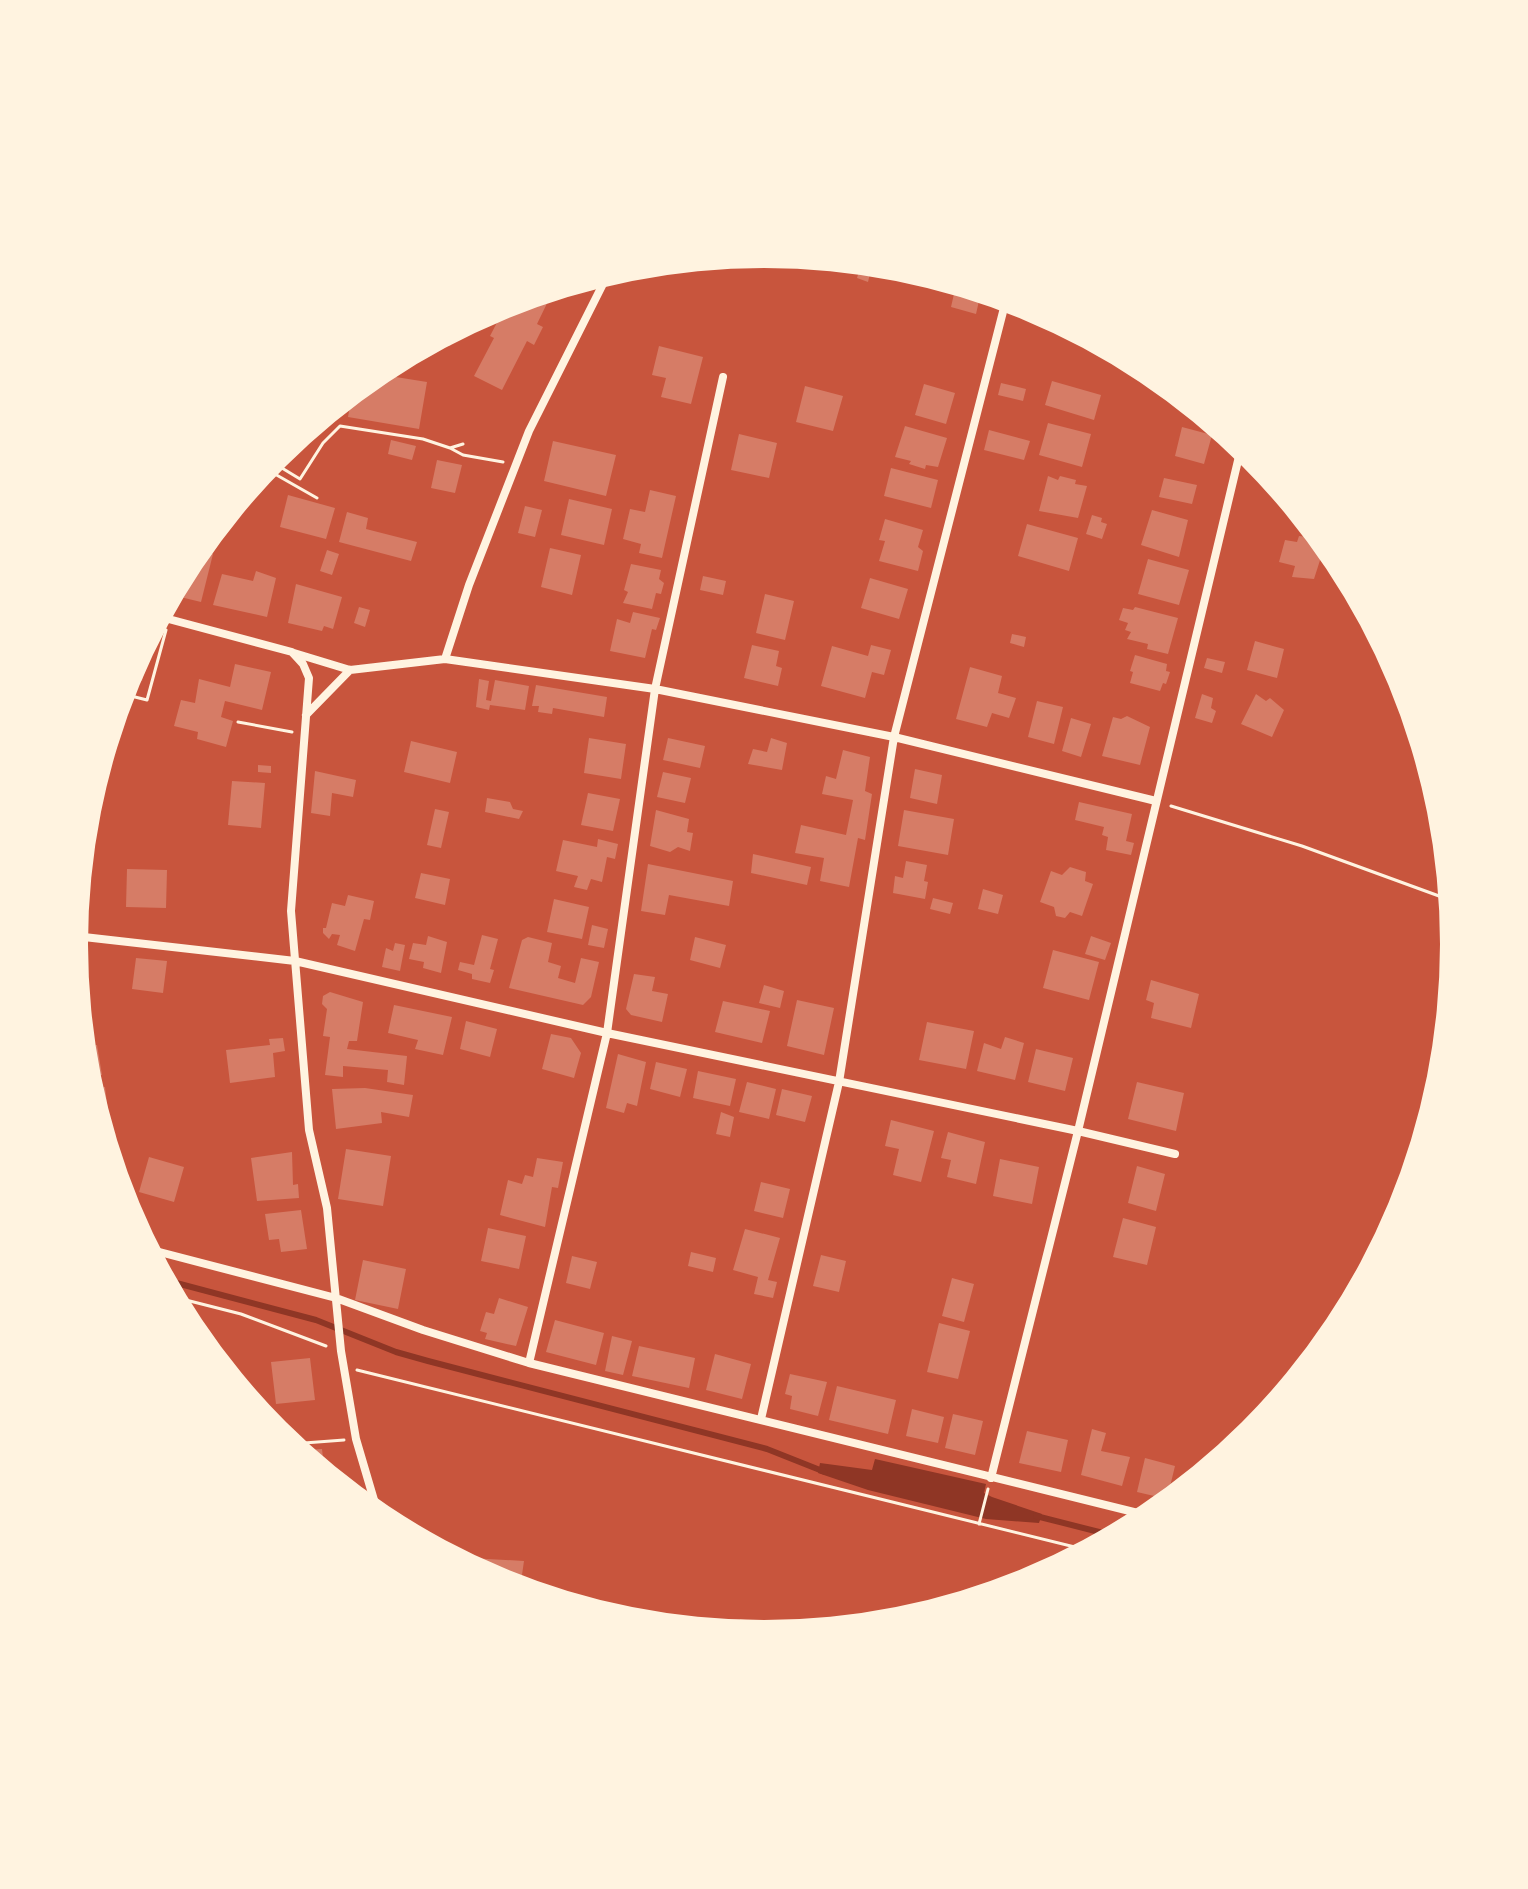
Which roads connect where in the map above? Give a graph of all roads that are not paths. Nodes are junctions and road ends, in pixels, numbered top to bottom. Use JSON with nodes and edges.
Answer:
{"nodes":[{"id":1,"x":600,"y":289,"type":"edge"},
{"id":2,"x":1003,"y":312,"type":"edge"},
{"id":3,"x":723,"y":377,"type":"dead end"},
{"id":4,"x":1238,"y":462,"type":"edge"},
{"id":5,"x":172,"y":620,"type":"edge"},
{"id":6,"x":292,"y":652,"type":"junction"},
{"id":7,"x":445,"y":659,"type":"junction"},
{"id":8,"x":350,"y":670,"type":"junction"},
{"id":9,"x":655,"y":689,"type":"junction"},
{"id":10,"x":306,"y":715,"type":"junction"},
{"id":11,"x":894,"y":737,"type":"junction"},
{"id":12,"x":1156,"y":801,"type":"junction"},
{"id":13,"x":88,"y":937,"type":"edge"},
{"id":14,"x":295,"y":961,"type":"junction"},
{"id":15,"x":607,"y":1033,"type":"junction"},
{"id":16,"x":839,"y":1082,"type":"junction"},
{"id":17,"x":1078,"y":1131,"type":"junction"},
{"id":18,"x":1175,"y":1154,"type":"dead end"},
{"id":19,"x":163,"y":1253,"type":"edge"},
{"id":20,"x":336,"y":1298,"type":"junction"},
{"id":21,"x":529,"y":1363,"type":"junction"},
{"id":22,"x":761,"y":1419,"type":"junction"},
{"id":23,"x":991,"y":1478,"type":"junction"},
{"id":24,"x":373,"y":1496,"type":"edge"},
{"id":25,"x":1132,"y":1512,"type":"edge"}],
"edges":[{"from":1,"to":7,"type":"street"},
{"from":2,"to":11,"type":"street"},
{"from":3,"to":9,"type":"street"},
{"from":4,"to":12,"type":"street"},
{"from":5,"to":6,"type":"street"},
{"from":6,"to":8,"type":"street"},
{"from":6,"to":10,"type":"street"},
{"from":7,"to":8,"type":"street"},
{"from":7,"to":9,"type":"street"},
{"from":8,"to":10,"type":"street"},
{"from":9,"to":11,"type":"street"},
{"from":9,"to":15,"type":"street"},
{"from":10,"to":14,"type":"street"},
{"from":11,"to":12,"type":"street"},
{"from":11,"to":16,"type":"street"},
{"from":12,"to":17,"type":"street"},
{"from":13,"to":14,"type":"street"},
{"from":14,"to":15,"type":"street"},
{"from":14,"to":20,"type":"street"},
{"from":15,"to":16,"type":"street"},
{"from":15,"to":21,"type":"street"},
{"from":16,"to":17,"type":"street"},
{"from":16,"to":22,"type":"street"},
{"from":17,"to":18,"type":"street"},
{"from":17,"to":23,"type":"street"},
{"from":19,"to":20,"type":"street"},
{"from":20,"to":21,"type":"street"},
{"from":20,"to":24,"type":"street"},
{"from":21,"to":22,"type":"street"},
{"from":22,"to":23,"type":"street"},
{"from":23,"to":25,"type":"street"}]}
